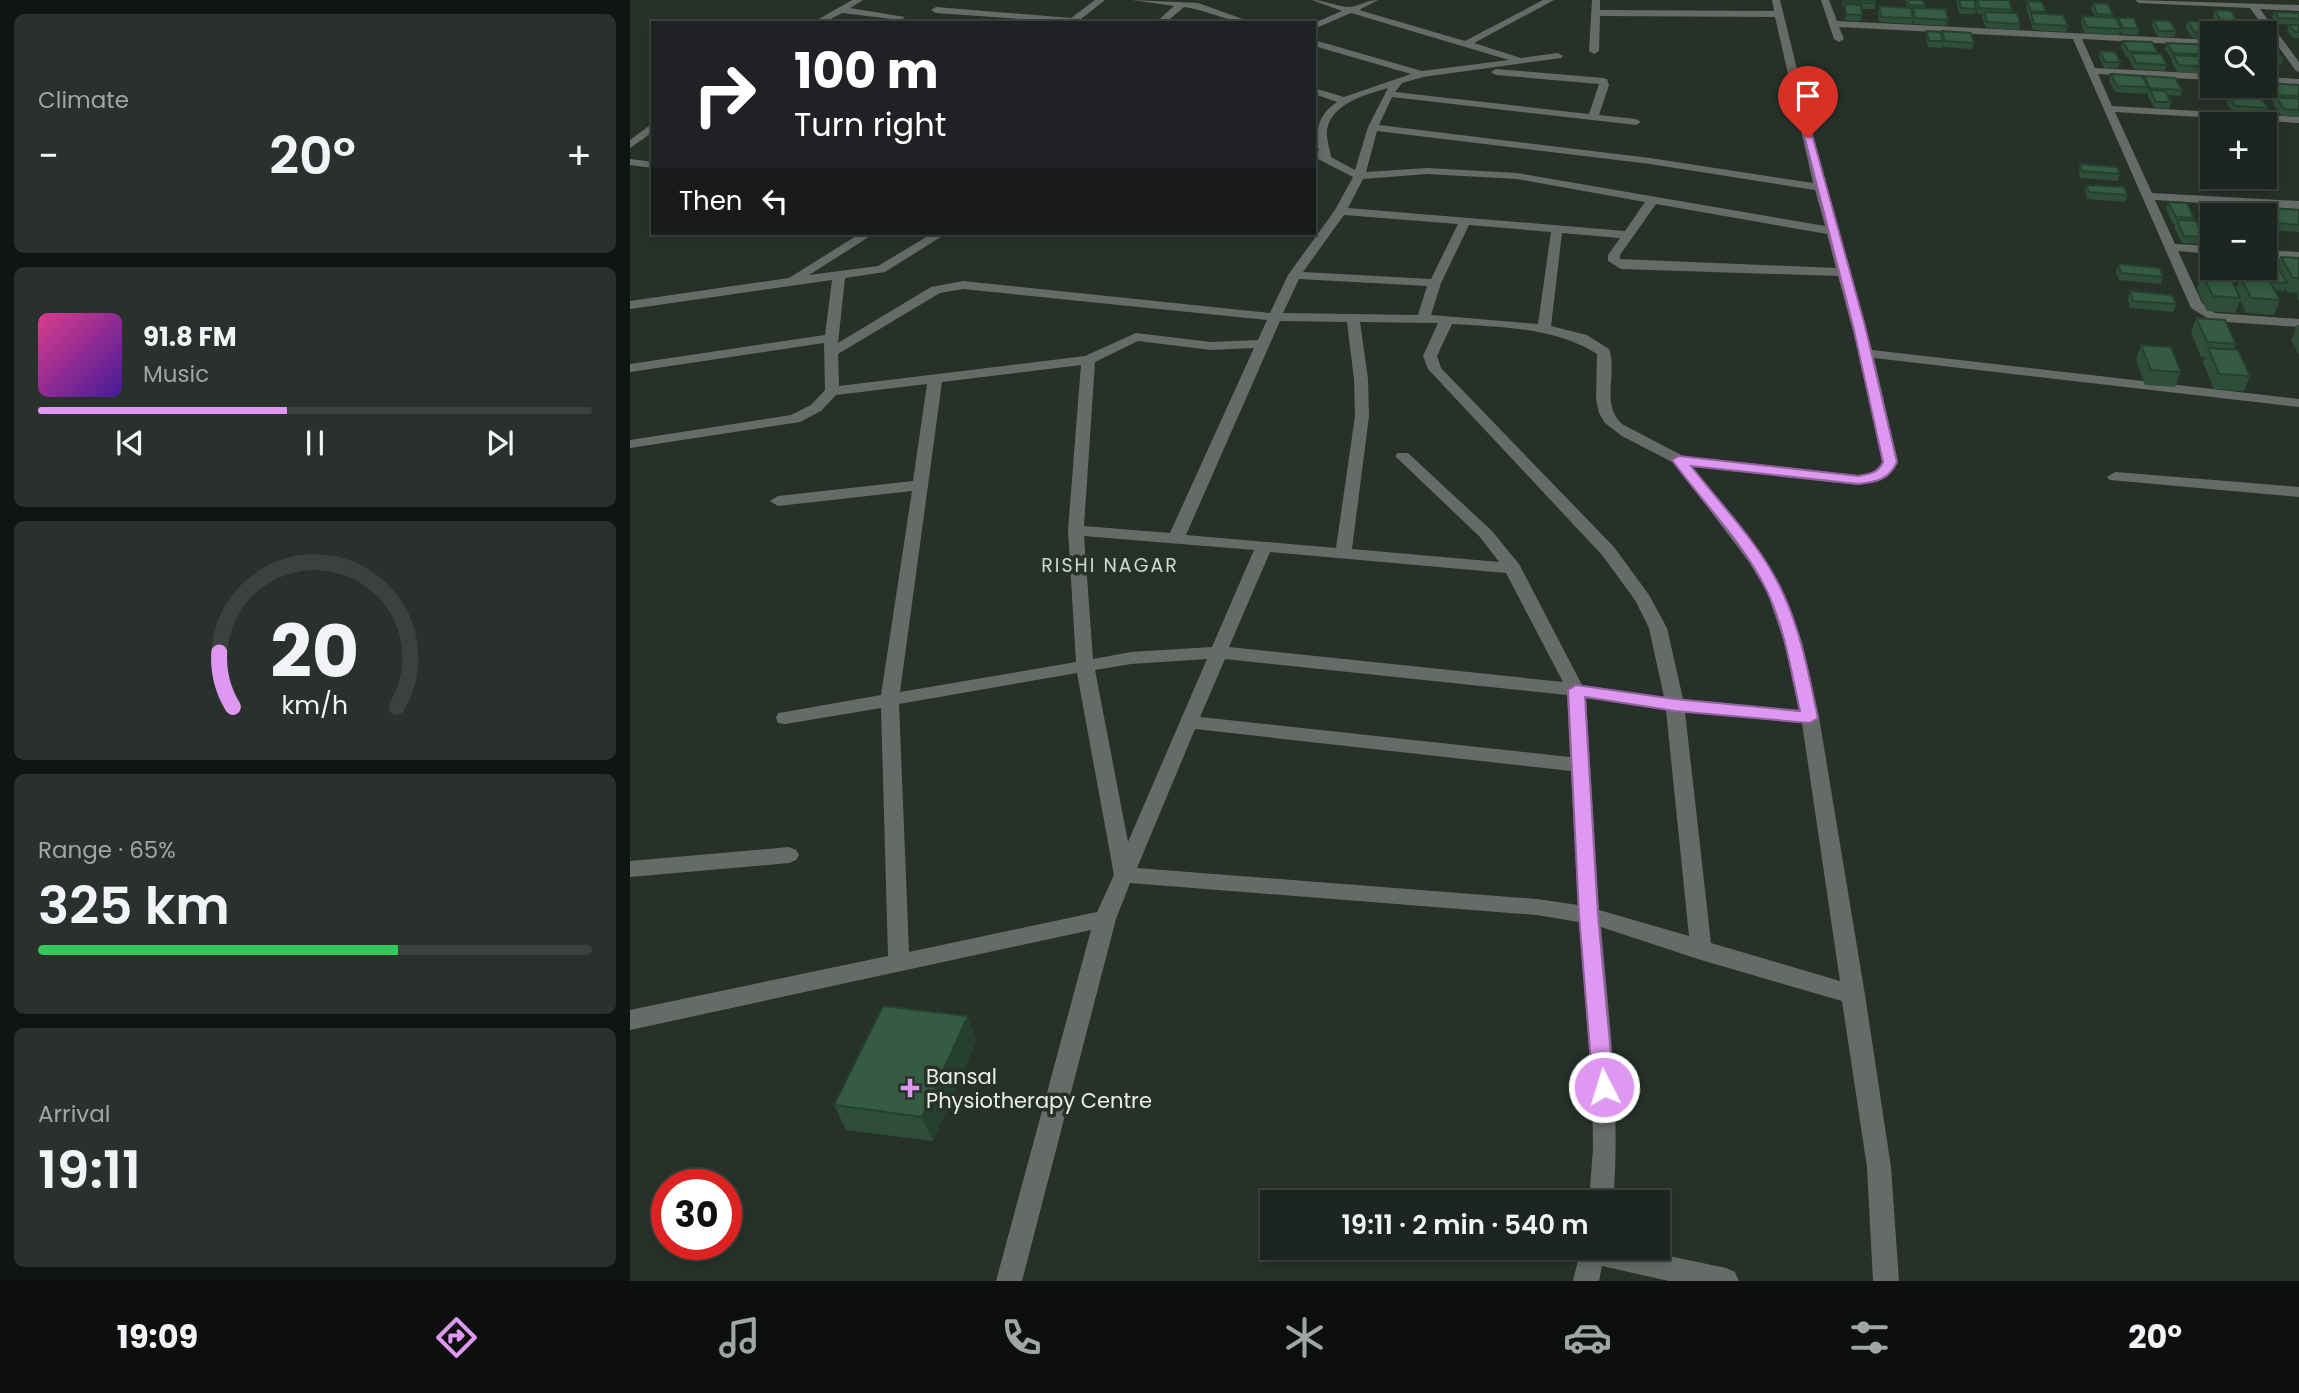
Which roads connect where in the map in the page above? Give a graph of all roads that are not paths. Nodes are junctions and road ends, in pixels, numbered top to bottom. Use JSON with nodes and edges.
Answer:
{"nodes":[{"id":1,"x":859,"y":0,"type":"edge"},
{"id":2,"x":1101,"y":0,"type":"edge"},
{"id":3,"x":1136,"y":0,"type":"edge"},
{"id":4,"x":1316,"y":0,"type":"edge"},
{"id":5,"x":1374,"y":0,"type":"edge"},
{"id":6,"x":1550,"y":0,"type":"edge"},
{"id":7,"x":1596,"y":0,"type":"edge"},
{"id":8,"x":1776,"y":0,"type":"edge"},
{"id":9,"x":1825,"y":0,"type":"edge"},
{"id":10,"x":2139,"y":0,"type":"edge"},
{"id":11,"x":2172,"y":1,"type":"edge"},
{"id":12,"x":1182,"y":4,"type":"junction"},
{"id":13,"x":2253,"y":6,"type":"junction"},
{"id":14,"x":2299,"y":8,"type":"edge"},
{"id":15,"x":840,"y":10,"type":"junction"},
{"id":16,"x":936,"y":10,"type":"dead end"},
{"id":17,"x":1351,"y":10,"type":"junction"},
{"id":18,"x":1597,"y":13,"type":"junction"},
{"id":19,"x":1777,"y":14,"type":"junction"},
{"id":20,"x":900,"y":17,"type":"dead end"},
{"id":21,"x":820,"y":21,"type":"edge"},
{"id":22,"x":1060,"y":21,"type":"edge"},
{"id":23,"x":1072,"y":21,"type":"edge"},
{"id":24,"x":1161,"y":21,"type":"edge"},
{"id":25,"x":1245,"y":21,"type":"edge"},
{"id":26,"x":1834,"y":24,"type":"junction"},
{"id":27,"x":1316,"y":25,"type":"edge"},
{"id":28,"x":2077,"y":36,"type":"junction"},
{"id":29,"x":1839,"y":40,"type":"dead end"},
{"id":30,"x":2200,"y":42,"type":"edge"},
{"id":31,"x":1316,"y":44,"type":"edge"},
{"id":32,"x":1466,"y":44,"type":"junction"},
{"id":33,"x":2277,"y":46,"type":"edge"},
{"id":34,"x":2282,"y":46,"type":"junction"},
{"id":35,"x":1594,"y":51,"type":"dead end"},
{"id":36,"x":1558,"y":56,"type":"dead end"},
{"id":37,"x":1523,"y":61,"type":"junction"},
{"id":38,"x":1469,"y":69,"type":"junction"},
{"id":39,"x":2299,"y":69,"type":"edge"},
{"id":40,"x":2092,"y":71,"type":"junction"},
{"id":41,"x":1422,"y":74,"type":"junction"},
{"id":42,"x":2200,"y":76,"type":"edge"},
{"id":43,"x":1398,"y":81,"type":"junction"},
{"id":44,"x":2277,"y":81,"type":"edge"},
{"id":45,"x":2299,"y":82,"type":"edge"},
{"id":46,"x":1316,"y":92,"type":"edge"},
{"id":47,"x":1388,"y":94,"type":"junction"},
{"id":48,"x":1346,"y":101,"type":"junction"},
{"id":49,"x":2109,"y":110,"type":"junction"},
{"id":50,"x":1593,"y":117,"type":"junction"},
{"id":51,"x":2299,"y":120,"type":"edge"},
{"id":52,"x":1636,"y":122,"type":"dead end"},
{"id":53,"x":1373,"y":127,"type":"junction"},
{"id":54,"x":650,"y":130,"type":"edge"},
{"id":55,"x":630,"y":145,"type":"edge"},
{"id":56,"x":1320,"y":155,"type":"edge"},
{"id":57,"x":630,"y":162,"type":"edge"},
{"id":58,"x":651,"y":165,"type":"edge"},
{"id":59,"x":1359,"y":176,"type":"junction"},
{"id":60,"x":1820,"y":187,"type":"junction"},
{"id":61,"x":2147,"y":196,"type":"junction"},
{"id":62,"x":1653,"y":199,"type":"junction"},
{"id":63,"x":2299,"y":205,"type":"edge"},
{"id":64,"x":1341,"y":211,"type":"junction"},
{"id":65,"x":1465,"y":222,"type":"junction"},
{"id":66,"x":1557,"y":229,"type":"junction"},
{"id":67,"x":1833,"y":232,"type":"junction"},
{"id":68,"x":866,"y":235,"type":"edge"},
{"id":69,"x":939,"y":235,"type":"edge"},
{"id":70,"x":1628,"y":235,"type":"junction"},
{"id":71,"x":2170,"y":247,"type":"junction"},
{"id":72,"x":2200,"y":249,"type":"edge"},
{"id":73,"x":2277,"y":255,"type":"edge"},
{"id":74,"x":2299,"y":256,"type":"edge"},
{"id":75,"x":1845,"y":272,"type":"junction"},
{"id":76,"x":1294,"y":275,"type":"junction"},
{"id":77,"x":839,"y":276,"type":"junction"},
{"id":78,"x":789,"y":282,"type":"junction"},
{"id":79,"x":1435,"y":283,"type":"junction"},
{"id":80,"x":630,"y":305,"type":"edge"},
{"id":81,"x":1275,"y":317,"type":"junction"},
{"id":82,"x":1423,"y":317,"type":"junction"},
{"id":83,"x":1353,"y":318,"type":"junction"},
{"id":84,"x":1447,"y":319,"type":"junction"},
{"id":85,"x":2299,"y":323,"type":"edge"},
{"id":86,"x":1544,"y":329,"type":"junction"},
{"id":87,"x":831,"y":338,"type":"junction"},
{"id":88,"x":1263,"y":344,"type":"junction"},
{"id":89,"x":831,"y":353,"type":"junction"},
{"id":90,"x":1866,"y":353,"type":"junction"},
{"id":91,"x":1088,"y":360,"type":"junction"},
{"id":92,"x":630,"y":368,"type":"edge"},
{"id":93,"x":935,"y":379,"type":"junction"},
{"id":94,"x":832,"y":391,"type":"junction"},
{"id":95,"x":2299,"y":403,"type":"edge"},
{"id":96,"x":630,"y":444,"type":"edge"},
{"id":97,"x":1403,"y":456,"type":"dead end"},
{"id":98,"x":1679,"y":460,"type":"junction"},
{"id":99,"x":2115,"y":477,"type":"dead end"},
{"id":100,"x":920,"y":485,"type":"junction"},
{"id":101,"x":2299,"y":492,"type":"edge"},
{"id":102,"x":778,"y":501,"type":"dead end"},
{"id":103,"x":1076,"y":530,"type":"junction"},
{"id":104,"x":1175,"y":539,"type":"junction"},
{"id":105,"x":1263,"y":548,"type":"junction"},
{"id":106,"x":1343,"y":555,"type":"junction"},
{"id":107,"x":1513,"y":569,"type":"junction"},
{"id":108,"x":1218,"y":652,"type":"junction"},
{"id":109,"x":1085,"y":666,"type":"junction"},
{"id":110,"x":1576,"y":690,"type":"junction"},
{"id":111,"x":890,"y":698,"type":"junction"},
{"id":112,"x":1675,"y":705,"type":"junction"},
{"id":113,"x":785,"y":718,"type":"dead end"},
{"id":114,"x":1810,"y":718,"type":"junction"},
{"id":115,"x":1188,"y":722,"type":"junction"},
{"id":116,"x":1580,"y":765,"type":"junction"},
{"id":117,"x":789,"y":855,"type":"dead end"},
{"id":118,"x":630,"y":869,"type":"edge"},
{"id":119,"x":1124,"y":875,"type":"junction"},
{"id":120,"x":1588,"y":915,"type":"junction"},
{"id":121,"x":1105,"y":919,"type":"junction"},
{"id":122,"x":1701,"y":951,"type":"junction"},
{"id":123,"x":899,"y":962,"type":"junction"},
{"id":124,"x":1854,"y":995,"type":"junction"},
{"id":125,"x":630,"y":1020,"type":"edge"},
{"id":126,"x":1602,"y":1190,"type":"edge"},
{"id":127,"x":1591,"y":1260,"type":"edge"},
{"id":128,"x":1636,"y":1260,"type":"edge"},
{"id":129,"x":1016,"y":1280,"type":"edge"},
{"id":130,"x":1586,"y":1281,"type":"edge"},
{"id":131,"x":1726,"y":1281,"type":"edge"},
{"id":132,"x":1886,"y":1281,"type":"edge"}],
"edges":[{"from":1,"to":15,"type":"street"},
{"from":2,"to":23,"type":"street"},
{"from":3,"to":12,"type":"street"},
{"from":4,"to":17,"type":"street"},
{"from":5,"to":17,"type":"street"},
{"from":6,"to":32,"type":"street"},
{"from":7,"to":18,"type":"street"},
{"from":8,"to":19,"type":"street"},
{"from":9,"to":26,"type":"street"},
{"from":10,"to":11,"type":"street"},
{"from":11,"to":13,"type":"street"},
{"from":12,"to":24,"type":"street"},
{"from":12,"to":25,"type":"street"},
{"from":13,"to":14,"type":"street"},
{"from":13,"to":34,"type":"street"},
{"from":15,"to":20,"type":"street"},
{"from":15,"to":21,"type":"street"},
{"from":16,"to":22,"type":"street"},
{"from":17,"to":27,"type":"street"},
{"from":17,"to":32,"type":"street"},
{"from":18,"to":19,"type":"street"},
{"from":18,"to":35,"type":"street"},
{"from":19,"to":60,"type":"street"},
{"from":26,"to":28,"type":"street"},
{"from":26,"to":29,"type":"street"},
{"from":28,"to":30,"type":"street"},
{"from":28,"to":40,"type":"street"},
{"from":31,"to":41,"type":"street"},
{"from":32,"to":37,"type":"street"},
{"from":33,"to":34,"type":"street"},
{"from":34,"to":39,"type":"street"},
{"from":36,"to":37,"type":"street"},
{"from":37,"to":38,"type":"street"},
{"from":38,"to":41,"type":"street"},
{"from":38,"to":50,"type":"street"},
{"from":40,"to":42,"type":"street"},
{"from":40,"to":49,"type":"street"},
{"from":41,"to":43,"type":"street"},
{"from":43,"to":47,"type":"street"},
{"from":43,"to":48,"type":"street"},
{"from":44,"to":45,"type":"street"},
{"from":46,"to":48,"type":"street"},
{"from":47,"to":50,"type":"street"},
{"from":47,"to":53,"type":"street"},
{"from":48,"to":56,"type":"street"},
{"from":49,"to":51,"type":"street"},
{"from":49,"to":61,"type":"street"},
{"from":50,"to":52,"type":"street"},
{"from":53,"to":59,"type":"street"},
{"from":53,"to":60,"type":"street"},
{"from":54,"to":55,"type":"street"},
{"from":56,"to":59,"type":"street"},
{"from":57,"to":58,"type":"street"},
{"from":59,"to":62,"type":"street"},
{"from":59,"to":64,"type":"street"},
{"from":60,"to":67,"type":"street"},
{"from":61,"to":63,"type":"street"},
{"from":61,"to":71,"type":"street"},
{"from":62,"to":67,"type":"street"},
{"from":62,"to":70,"type":"street"},
{"from":64,"to":65,"type":"street"},
{"from":64,"to":76,"type":"street"},
{"from":65,"to":66,"type":"street"},
{"from":65,"to":79,"type":"street"},
{"from":66,"to":70,"type":"street"},
{"from":66,"to":86,"type":"street"},
{"from":67,"to":75,"type":"street"},
{"from":68,"to":78,"type":"street"},
{"from":69,"to":77,"type":"street"},
{"from":70,"to":75,"type":"street"},
{"from":71,"to":72,"type":"street"},
{"from":71,"to":85,"type":"street"},
{"from":73,"to":74,"type":"street"},
{"from":75,"to":90,"type":"street"},
{"from":76,"to":79,"type":"street"},
{"from":76,"to":81,"type":"street"},
{"from":77,"to":78,"type":"street"},
{"from":77,"to":87,"type":"street"},
{"from":78,"to":80,"type":"street"},
{"from":79,"to":82,"type":"street"},
{"from":81,"to":83,"type":"street"},
{"from":81,"to":88,"type":"street"},
{"from":81,"to":89,"type":"street"},
{"from":82,"to":83,"type":"street"},
{"from":82,"to":84,"type":"street"},
{"from":83,"to":106,"type":"street"},
{"from":84,"to":86,"type":"street"},
{"from":84,"to":112,"type":"street"},
{"from":86,"to":98,"type":"street"},
{"from":87,"to":89,"type":"street"},
{"from":87,"to":92,"type":"street"},
{"from":88,"to":91,"type":"street"},
{"from":88,"to":104,"type":"street"},
{"from":89,"to":94,"type":"street"},
{"from":90,"to":95,"type":"street"},
{"from":90,"to":98,"type":"street"},
{"from":91,"to":93,"type":"street"},
{"from":91,"to":103,"type":"street"},
{"from":93,"to":94,"type":"street"},
{"from":93,"to":100,"type":"street"},
{"from":94,"to":96,"type":"street"},
{"from":97,"to":107,"type":"street"},
{"from":98,"to":114,"type":"street"},
{"from":99,"to":101,"type":"street"},
{"from":100,"to":102,"type":"street"},
{"from":100,"to":111,"type":"street"},
{"from":103,"to":104,"type":"street"},
{"from":103,"to":109,"type":"street"},
{"from":104,"to":105,"type":"street"},
{"from":105,"to":106,"type":"street"},
{"from":105,"to":108,"type":"street"},
{"from":106,"to":107,"type":"street"},
{"from":107,"to":110,"type":"street"},
{"from":108,"to":109,"type":"street"},
{"from":108,"to":110,"type":"street"},
{"from":108,"to":115,"type":"street"},
{"from":109,"to":111,"type":"street"},
{"from":109,"to":119,"type":"street"},
{"from":110,"to":112,"type":"street"},
{"from":110,"to":116,"type":"street"},
{"from":111,"to":113,"type":"street"},
{"from":111,"to":123,"type":"street"},
{"from":112,"to":114,"type":"street"},
{"from":112,"to":122,"type":"street"},
{"from":114,"to":124,"type":"street"},
{"from":115,"to":116,"type":"street"},
{"from":115,"to":119,"type":"street"},
{"from":116,"to":120,"type":"street"},
{"from":117,"to":118,"type":"street"},
{"from":119,"to":120,"type":"street"},
{"from":119,"to":121,"type":"street"},
{"from":120,"to":122,"type":"street"},
{"from":120,"to":126,"type":"street"},
{"from":121,"to":123,"type":"street"},
{"from":121,"to":129,"type":"street"},
{"from":122,"to":124,"type":"street"},
{"from":123,"to":125,"type":"street"},
{"from":124,"to":132,"type":"street"},
{"from":127,"to":130,"type":"street"},
{"from":128,"to":131,"type":"street"}]}
